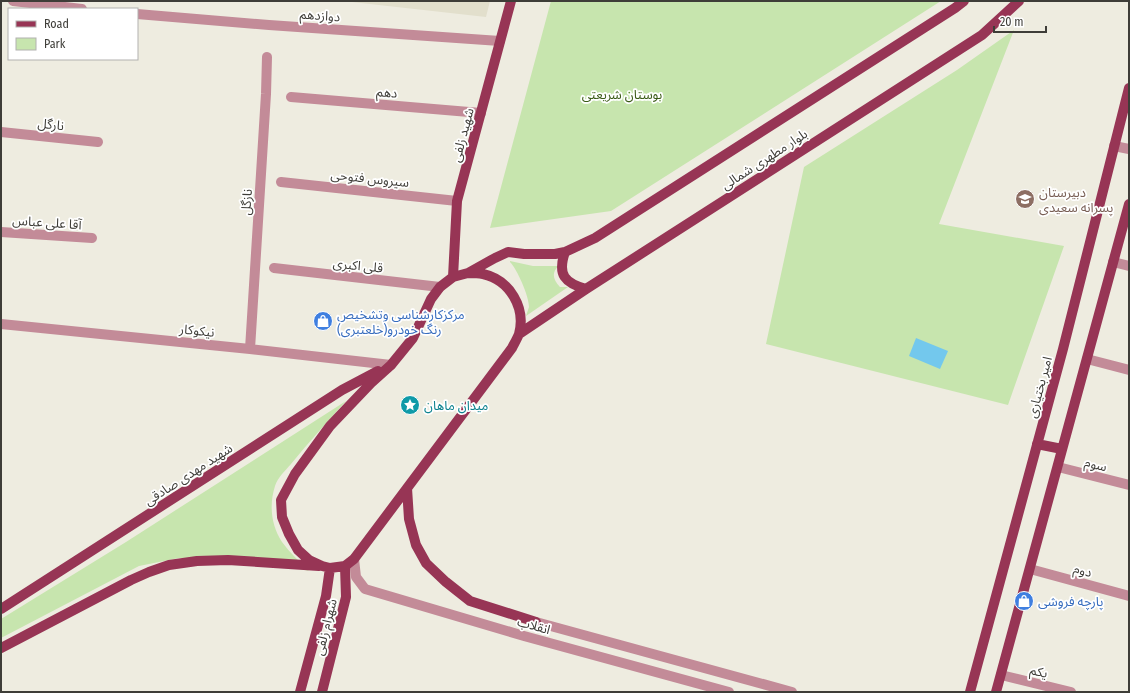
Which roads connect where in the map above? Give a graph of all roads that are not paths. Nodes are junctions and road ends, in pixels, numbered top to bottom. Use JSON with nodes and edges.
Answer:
{"nodes":[{"id":1,"x":13,"y":1,"type":"edge"},
{"id":2,"x":511,"y":1,"type":"edge"},
{"id":3,"x":964,"y":1,"type":"edge"},
{"id":4,"x":1019,"y":1,"type":"edge"},
{"id":5,"x":73,"y":8,"type":"edge"},
{"id":6,"x":138,"y":14,"type":"edge"},
{"id":7,"x":500,"y":41,"type":"junction"},
{"id":8,"x":267,"y":57,"type":"dead end"},
{"id":9,"x":1129,"y":88,"type":"edge"},
{"id":10,"x":291,"y":97,"type":"dead end"},
{"id":11,"x":481,"y":113,"type":"junction"},
{"id":12,"x":1,"y":132,"type":"edge"},
{"id":13,"x":98,"y":142,"type":"dead end"},
{"id":14,"x":1114,"y":146,"type":"junction"},
{"id":15,"x":1129,"y":149,"type":"edge"},
{"id":16,"x":281,"y":182,"type":"dead end"},
{"id":17,"x":457,"y":201,"type":"junction"},
{"id":18,"x":1129,"y":204,"type":"edge"},
{"id":19,"x":1,"y":232,"type":"edge"},
{"id":20,"x":92,"y":238,"type":"dead end"},
{"id":21,"x":565,"y":252,"type":"junction"},
{"id":22,"x":1113,"y":262,"type":"junction"},
{"id":23,"x":1129,"y":266,"type":"edge"},
{"id":24,"x":274,"y":268,"type":"dead end"},
{"id":25,"x":468,"y":273,"type":"junction"},
{"id":26,"x":453,"y":278,"type":"junction"},
{"id":27,"x":440,"y":287,"type":"junction"},
{"id":28,"x":586,"y":289,"type":"junction"},
{"id":29,"x":1,"y":324,"type":"edge"},
{"id":30,"x":519,"y":334,"type":"junction"},
{"id":31,"x":250,"y":349,"type":"junction"},
{"id":32,"x":1087,"y":359,"type":"junction"},
{"id":33,"x":391,"y":365,"type":"junction"},
{"id":34,"x":1129,"y":370,"type":"edge"},
{"id":35,"x":1037,"y":444,"type":"junction"},
{"id":36,"x":1062,"y":449,"type":"junction"},
{"id":37,"x":1058,"y":467,"type":"junction"},
{"id":38,"x":1129,"y":485,"type":"edge"},
{"id":39,"x":407,"y":488,"type":"junction"},
{"id":40,"x":354,"y":559,"type":"junction"},
{"id":41,"x":345,"y":566,"type":"junction"},
{"id":42,"x":326,"y":567,"type":"junction"},
{"id":43,"x":1030,"y":569,"type":"junction"},
{"id":44,"x":1129,"y":596,"type":"edge"},
{"id":45,"x":1,"y":609,"type":"edge"},
{"id":46,"x":536,"y":622,"type":"joint"},
{"id":47,"x":1,"y":648,"type":"edge"},
{"id":48,"x":1001,"y":675,"type":"junction"},
{"id":49,"x":300,"y":692,"type":"edge"},
{"id":50,"x":322,"y":692,"type":"edge"},
{"id":51,"x":729,"y":692,"type":"edge"},
{"id":52,"x":792,"y":692,"type":"edge"},
{"id":53,"x":970,"y":692,"type":"edge"},
{"id":54,"x":996,"y":692,"type":"edge"},
{"id":55,"x":1071,"y":692,"type":"edge"}],
"edges":[{"from":1,"to":5,"type":"street"},
{"from":2,"to":7,"type":"main road","name":"شهید زلفی"},
{"from":3,"to":21,"type":"main road","name":"بلوار مطهری شمالی"},
{"from":4,"to":28,"type":"main road","name":"بلوار مطهری شمالی"},
{"from":6,"to":7,"type":"street","name":"دوازدهم"},
{"from":7,"to":11,"type":"main road","name":"شهید زلفی"},
{"from":8,"to":31,"type":"street","name":"نازگل"},
{"from":9,"to":14,"type":"main road","name":"امیر بختیاری"},
{"from":10,"to":11,"type":"street","name":"دهم"},
{"from":11,"to":17,"type":"main road","name":"شهید زلفی"},
{"from":12,"to":13,"type":"street","name":"نارگل"},
{"from":14,"to":15,"type":"street"},
{"from":14,"to":35,"type":"main road","name":"امیر بختیاری"},
{"from":16,"to":17,"type":"street","name":"سیروس فتوحی"},
{"from":17,"to":26,"type":"main road","name":"شهید زلفی"},
{"from":18,"to":22,"type":"main road"},
{"from":19,"to":20,"type":"street","name":"آقا علی عباس"},
{"from":21,"to":25,"type":"main road","name":"بلوار مطهری شمالی"},
{"from":21,"to":28,"type":"main road"},
{"from":22,"to":23,"type":"street"},
{"from":22,"to":32,"type":"main road"},
{"from":24,"to":27,"type":"street","name":"قلی اکبری"},
{"from":25,"to":26,"type":"main road"},
{"from":25,"to":30,"type":"main road"},
{"from":26,"to":27,"type":"main road"},
{"from":27,"to":33,"type":"main road"},
{"from":28,"to":30,"type":"main road","name":"بلوار مطهری شمالی"},
{"from":29,"to":31,"type":"street","name":"نیکوکار"},
{"from":30,"to":39,"type":"main road"},
{"from":31,"to":33,"type":"street","name":"نیکوکار"},
{"from":32,"to":34,"type":"street"},
{"from":32,"to":36,"type":"main road"},
{"from":33,"to":42,"type":"main road"},
{"from":33,"to":45,"type":"main road","name":"شهید مهدی صادقی"},
{"from":35,"to":36,"type":"main road"},
{"from":35,"to":53,"type":"main road","name":"امیر بختیاری"},
{"from":36,"to":37,"type":"main road"},
{"from":37,"to":38,"type":"street","name":"سوم"},
{"from":37,"to":43,"type":"main road"},
{"from":39,"to":40,"type":"main road"},
{"from":39,"to":46,"type":"main road"},
{"from":40,"to":41,"type":"main road"},
{"from":40,"to":51,"type":"street","name":"انقلاب"},
{"from":41,"to":42,"type":"main road"},
{"from":41,"to":50,"type":"main road","name":"شهرام زلفی"},
{"from":42,"to":47,"type":"main road"},
{"from":42,"to":49,"type":"main road","name":"شهرام زلفی"},
{"from":43,"to":44,"type":"street","name":"دوم"},
{"from":43,"to":48,"type":"main road"},
{"from":46,"to":52,"type":"street","name":"انقلاب"},
{"from":48,"to":54,"type":"main road"},
{"from":48,"to":55,"type":"street","name":"یکم"}]}
